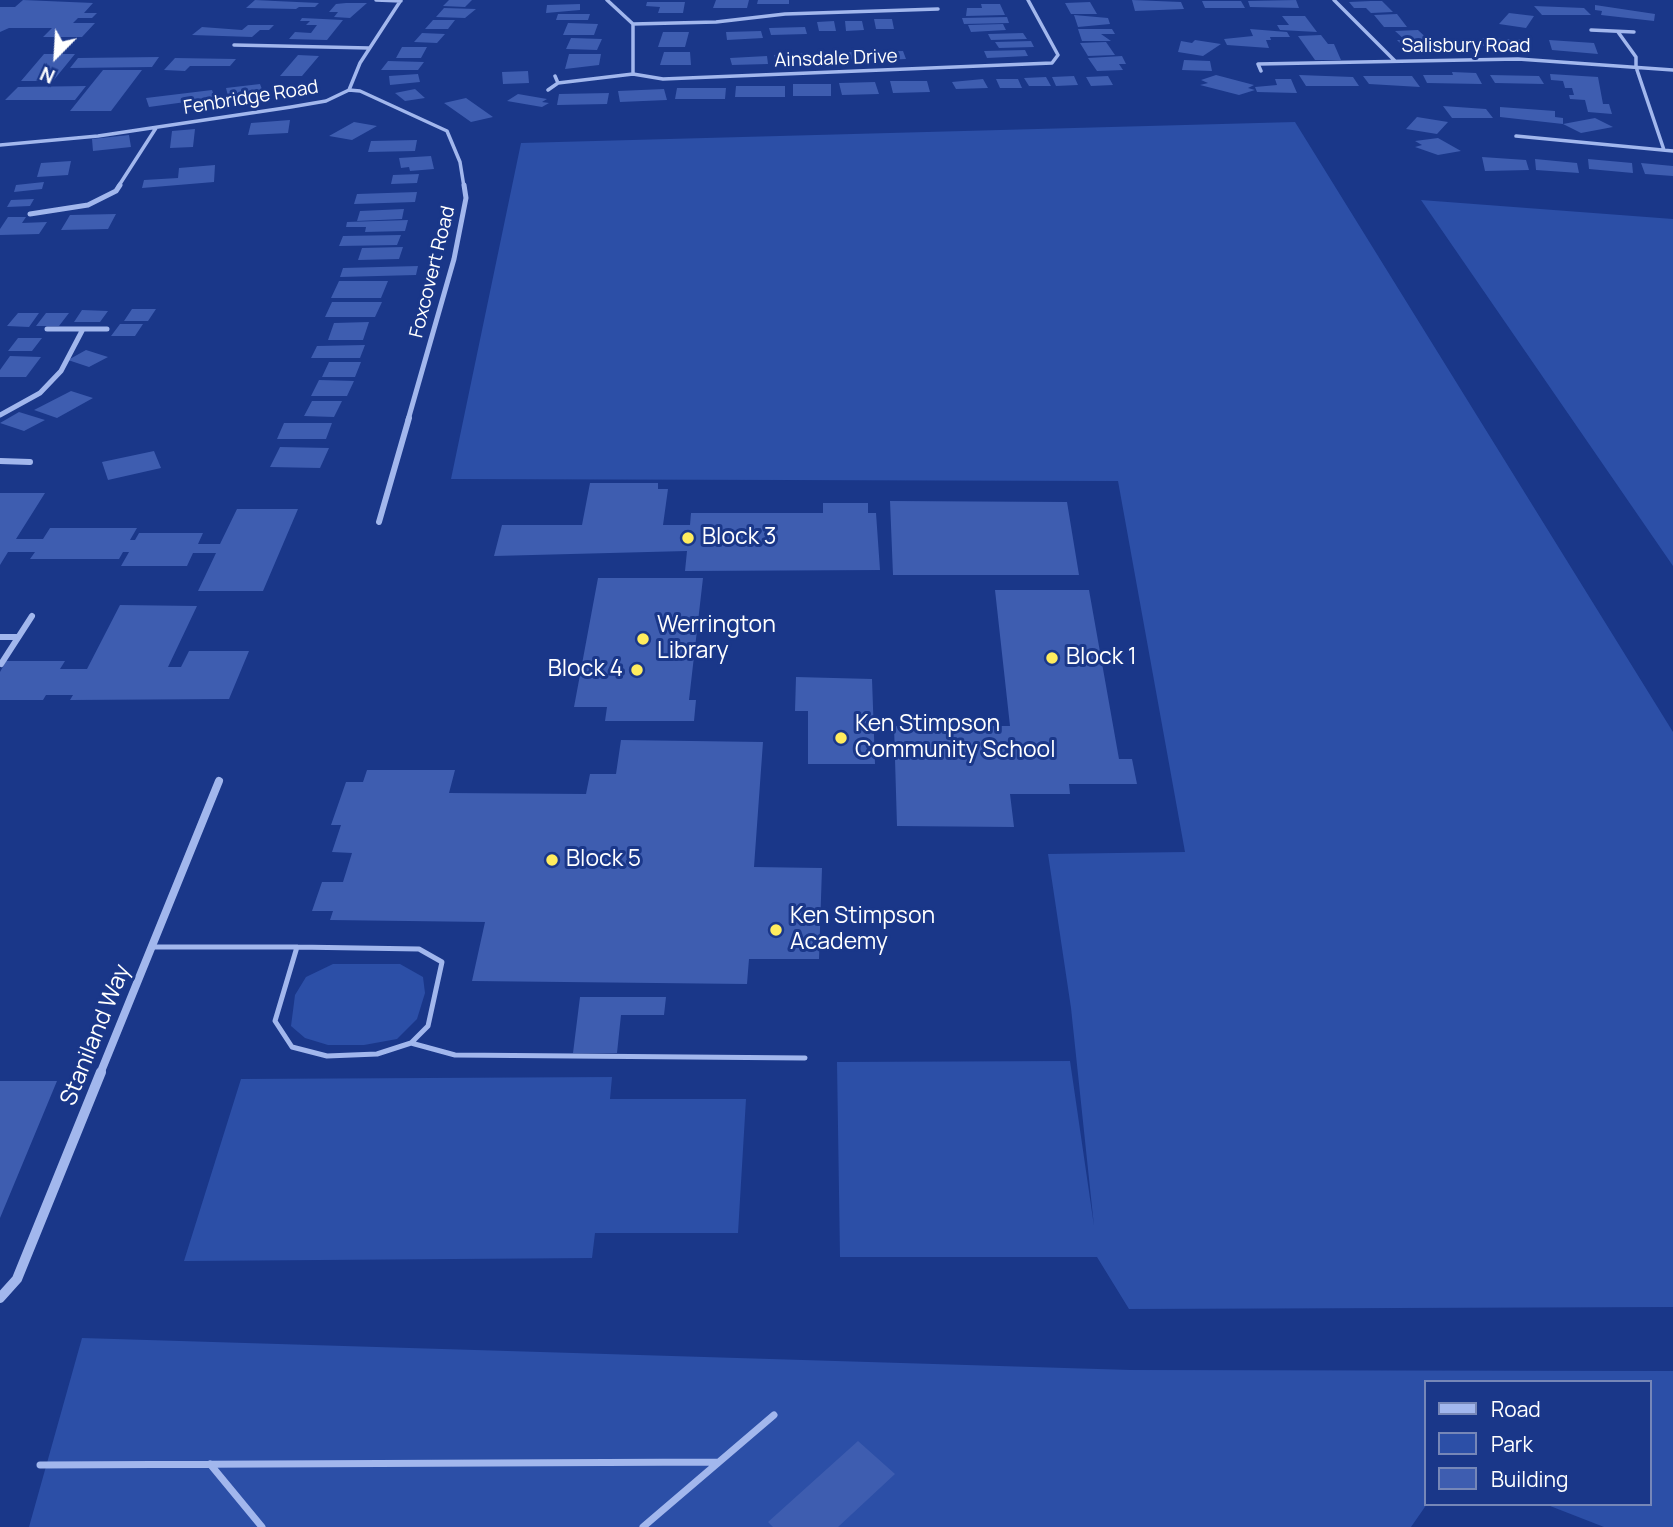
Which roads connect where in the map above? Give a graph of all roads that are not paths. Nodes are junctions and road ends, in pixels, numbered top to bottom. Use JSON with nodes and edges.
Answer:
{"nodes":[{"id":1,"x":376,"y":0,"type":"edge"},
{"id":2,"x":401,"y":0,"type":"edge"},
{"id":3,"x":607,"y":0,"type":"edge"},
{"id":4,"x":1028,"y":0,"type":"edge"},
{"id":5,"x":1334,"y":0,"type":"edge"},
{"id":6,"x":915,"y":9,"type":"junction"},
{"id":7,"x":938,"y":9,"type":"dead end"},
{"id":8,"x":918,"y":17,"type":"dead end"},
{"id":9,"x":633,"y":24,"type":"junction"},
{"id":10,"x":1591,"y":30,"type":"dead end"},
{"id":11,"x":1618,"y":32,"type":"junction"},
{"id":12,"x":1634,"y":32,"type":"dead end"},
{"id":13,"x":234,"y":45,"type":"dead end"},
{"id":14,"x":369,"y":48,"type":"junction"},
{"id":15,"x":1252,"y":57,"type":"dead end"},
{"id":16,"x":1394,"y":60,"type":"junction"},
{"id":17,"x":1258,"y":65,"type":"junction"},
{"id":18,"x":1636,"y":67,"type":"junction"},
{"id":19,"x":1673,"y":70,"type":"edge"},
{"id":20,"x":1261,"y":71,"type":"dead end"},
{"id":21,"x":633,"y":74,"type":"junction"},
{"id":22,"x":555,"y":76,"type":"dead end"},
{"id":23,"x":558,"y":82,"type":"junction"},
{"id":24,"x":349,"y":90,"type":"junction"},
{"id":25,"x":548,"y":90,"type":"dead end"},
{"id":26,"x":156,"y":128,"type":"junction"},
{"id":27,"x":1516,"y":136,"type":"dead end"},
{"id":28,"x":0,"y":145,"type":"edge"},
{"id":29,"x":1664,"y":150,"type":"junction"},
{"id":30,"x":1673,"y":150,"type":"edge"},
{"id":31,"x":30,"y":214,"type":"dead end"},
{"id":32,"x":47,"y":328,"type":"dead end"},
{"id":33,"x":83,"y":329,"type":"junction"},
{"id":34,"x":107,"y":329,"type":"dead end"},
{"id":35,"x":0,"y":415,"type":"edge"},
{"id":36,"x":0,"y":461,"type":"edge"},
{"id":37,"x":30,"y":462,"type":"dead end"},
{"id":38,"x":379,"y":522,"type":"dead end"},
{"id":39,"x":32,"y":616,"type":"dead end"},
{"id":40,"x":0,"y":636,"type":"edge"},
{"id":41,"x":18,"y":637,"type":"junction"},
{"id":42,"x":1,"y":664,"type":"edge"},
{"id":43,"x":219,"y":781,"type":"dead end"},
{"id":44,"x":153,"y":947,"type":"junction"},
{"id":45,"x":297,"y":947,"type":"junction"},
{"id":46,"x":411,"y":1043,"type":"junction"},
{"id":47,"x":804,"y":1058,"type":"dead end"},
{"id":48,"x":0,"y":1298,"type":"edge"},
{"id":49,"x":774,"y":1415,"type":"dead end"},
{"id":50,"x":719,"y":1462,"type":"junction"},
{"id":51,"x":210,"y":1464,"type":"junction"},
{"id":52,"x":40,"y":1465,"type":"dead end"},
{"id":53,"x":262,"y":1527,"type":"edge"},
{"id":54,"x":643,"y":1527,"type":"edge"}],
"edges":[{"from":1,"to":2,"type":"street"},
{"from":2,"to":14,"type":"street"},
{"from":3,"to":9,"type":"street"},
{"from":4,"to":21,"type":"street","name":"Ainsdale Drive"},
{"from":5,"to":16,"type":"street"},
{"from":6,"to":7,"type":"street"},
{"from":6,"to":8,"type":"street"},
{"from":6,"to":9,"type":"street"},
{"from":9,"to":21,"type":"street"},
{"from":10,"to":11,"type":"street"},
{"from":11,"to":12,"type":"street"},
{"from":11,"to":18,"type":"street"},
{"from":13,"to":14,"type":"street"},
{"from":14,"to":24,"type":"street"},
{"from":15,"to":17,"type":"street"},
{"from":16,"to":17,"type":"street","name":"Salisbury Road"},
{"from":16,"to":18,"type":"street","name":"Salisbury Road"},
{"from":17,"to":20,"type":"street"},
{"from":18,"to":19,"type":"street","name":"Salisbury Road"},
{"from":18,"to":29,"type":"street"},
{"from":21,"to":23,"type":"street"},
{"from":22,"to":23,"type":"street"},
{"from":23,"to":25,"type":"street"},
{"from":24,"to":26,"type":"street","name":"Fenbridge Road"},
{"from":24,"to":38,"type":"street","name":"Foxcovert Road"},
{"from":26,"to":28,"type":"street","name":"Fenbridge Road"},
{"from":26,"to":31,"type":"street","name":"Fenbridge Road"},
{"from":27,"to":29,"type":"street"},
{"from":29,"to":30,"type":"street"},
{"from":32,"to":33,"type":"street"},
{"from":33,"to":34,"type":"street"},
{"from":33,"to":35,"type":"street"},
{"from":36,"to":37,"type":"street"},
{"from":39,"to":41,"type":"street"},
{"from":40,"to":41,"type":"street"},
{"from":41,"to":42,"type":"street"},
{"from":43,"to":44,"type":"street","name":"Staniland Way"},
{"from":44,"to":45,"type":"lane"},
{"from":44,"to":48,"type":"street","name":"Staniland Way"},
{"from":45,"to":46,"type":"lane"},
{"from":45,"to":46,"type":"lane"},
{"from":46,"to":47,"type":"lane"},
{"from":49,"to":50,"type":"lane"},
{"from":50,"to":51,"type":"lane"},
{"from":50,"to":54,"type":"lane"},
{"from":51,"to":52,"type":"lane"},
{"from":51,"to":53,"type":"lane"}]}
